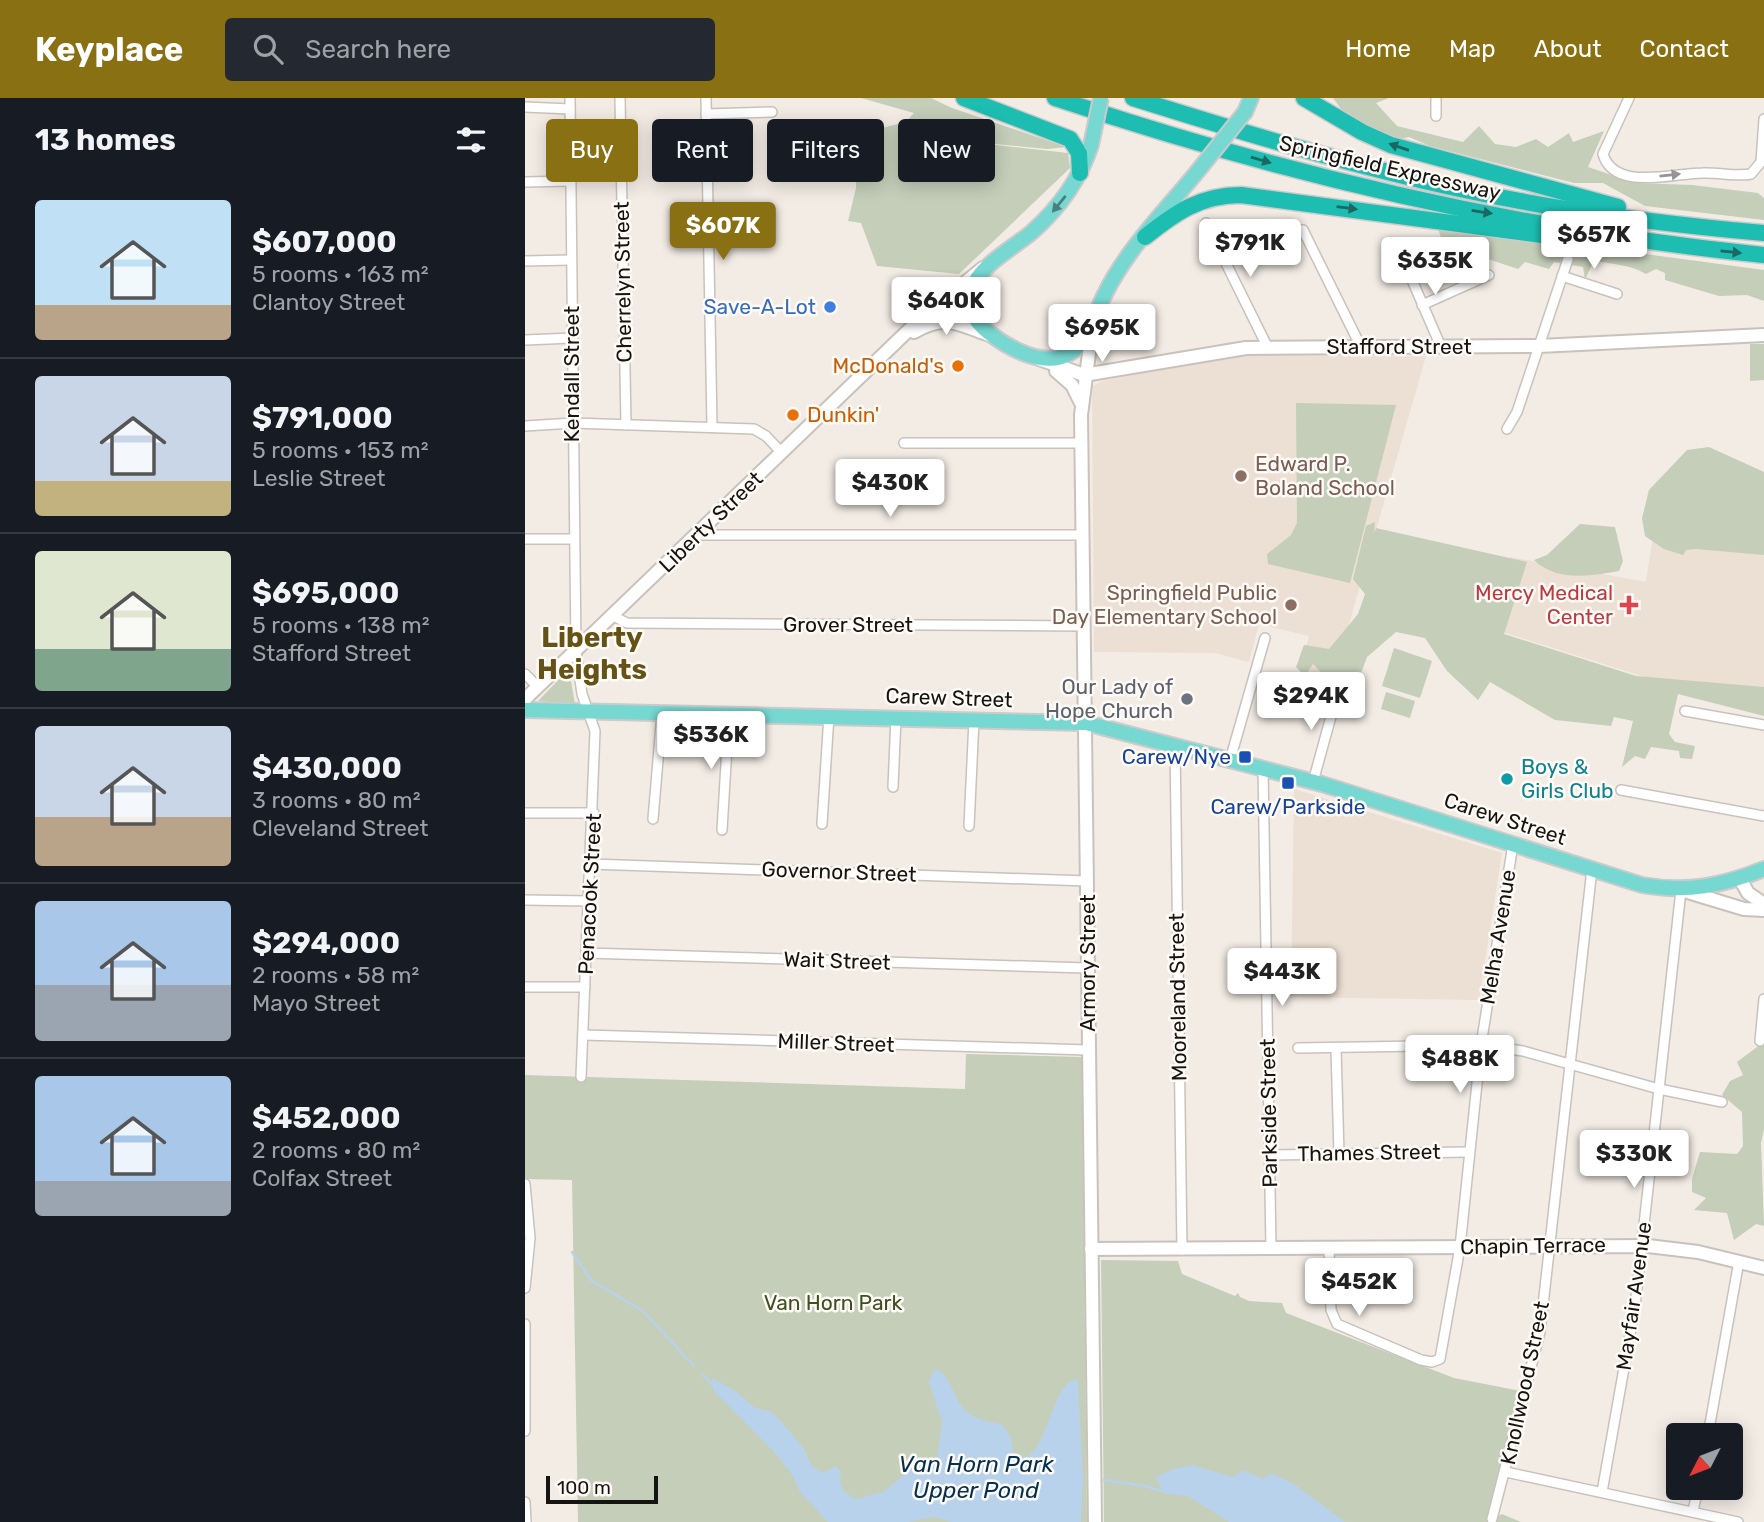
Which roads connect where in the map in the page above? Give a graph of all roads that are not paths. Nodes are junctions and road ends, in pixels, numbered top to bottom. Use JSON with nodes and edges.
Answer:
{"nodes":[{"id":1,"x":620,"y":98,"type":"edge"},
{"id":2,"x":706,"y":98,"type":"edge"},
{"id":3,"x":964,"y":98,"type":"edge"},
{"id":4,"x":1055,"y":98,"type":"edge"},
{"id":5,"x":1101,"y":98,"type":"edge"},
{"id":6,"x":1133,"y":98,"type":"edge"},
{"id":7,"x":1304,"y":98,"type":"edge"},
{"id":8,"x":1319,"y":98,"type":"edge"},
{"id":9,"x":1436,"y":98,"type":"edge"},
{"id":10,"x":1629,"y":98,"type":"edge"},
{"id":11,"x":570,"y":103,"type":"edge"},
{"id":12,"x":1251,"y":104,"type":"edge"},
{"id":13,"x":525,"y":107,"type":"edge"},
{"id":14,"x":772,"y":112,"type":"dead end"},
{"id":15,"x":706,"y":114,"type":"junction"},
{"id":16,"x":1436,"y":117,"type":"dead end"},
{"id":17,"x":1336,"y":118,"type":"junction"},
{"id":18,"x":1764,"y":119,"type":"edge"},
{"id":19,"x":1080,"y":173,"type":"junction"},
{"id":20,"x":546,"y":181,"type":"edge"},
{"id":21,"x":525,"y":182,"type":"edge"},
{"id":22,"x":570,"y":182,"type":"edge"},
{"id":23,"x":1206,"y":223,"type":"dead end"},
{"id":24,"x":1678,"y":224,"type":"junction"},
{"id":25,"x":1303,"y":230,"type":"dead end"},
{"id":26,"x":1764,"y":233,"type":"edge"},
{"id":27,"x":1145,"y":237,"type":"junction"},
{"id":28,"x":1703,"y":248,"type":"junction"},
{"id":29,"x":1764,"y":255,"type":"edge"},
{"id":30,"x":1568,"y":258,"type":"dead end"},
{"id":31,"x":1403,"y":259,"type":"dead end"},
{"id":32,"x":571,"y":260,"type":"junction"},
{"id":33,"x":525,"y":261,"type":"edge"},
{"id":34,"x":990,"y":265,"type":"junction"},
{"id":35,"x":1489,"y":275,"type":"dead end"},
{"id":36,"x":1562,"y":276,"type":"junction"},
{"id":37,"x":1617,"y":294,"type":"dead end"},
{"id":38,"x":1422,"y":305,"type":"junction"},
{"id":39,"x":1094,"y":320,"type":"junction"},
{"id":40,"x":1764,"y":335,"type":"edge"},
{"id":41,"x":572,"y":338,"type":"junction"},
{"id":42,"x":995,"y":338,"type":"junction"},
{"id":43,"x":525,"y":340,"type":"edge"},
{"id":44,"x":896,"y":344,"type":"junction"},
{"id":45,"x":1539,"y":346,"type":"junction"},
{"id":46,"x":1361,"y":347,"type":"junction"},
{"id":47,"x":1441,"y":347,"type":"junction"},
{"id":48,"x":1268,"y":348,"type":"junction"},
{"id":49,"x":1044,"y":361,"type":"junction"},
{"id":50,"x":1084,"y":375,"type":"junction"},
{"id":51,"x":1081,"y":404,"type":"junction"},
{"id":52,"x":573,"y":423,"type":"junction"},
{"id":53,"x":626,"y":425,"type":"junction"},
{"id":54,"x":525,"y":426,"type":"edge"},
{"id":55,"x":712,"y":426,"type":"junction"},
{"id":56,"x":1507,"y":429,"type":"dead end"},
{"id":57,"x":904,"y":443,"type":"dead end"},
{"id":58,"x":1081,"y":443,"type":"junction"},
{"id":59,"x":782,"y":453,"type":"junction"},
{"id":60,"x":698,"y":535,"type":"junction"},
{"id":61,"x":1083,"y":535,"type":"junction"},
{"id":62,"x":525,"y":539,"type":"edge"},
{"id":63,"x":573,"y":539,"type":"junction"},
{"id":64,"x":613,"y":616,"type":"junction"},
{"id":65,"x":1084,"y":626,"type":"junction"},
{"id":66,"x":1265,"y":638,"type":"dead end"},
{"id":67,"x":576,"y":651,"type":"junction"},
{"id":68,"x":525,"y":674,"type":"edge"},
{"id":69,"x":538,"y":687,"type":"junction"},
{"id":70,"x":1338,"y":691,"type":"dead end"},
{"id":71,"x":525,"y":699,"type":"edge"},
{"id":72,"x":525,"y":710,"type":"edge"},
{"id":73,"x":1685,"y":710,"type":"dead end"},
{"id":74,"x":588,"y":712,"type":"junction"},
{"id":75,"x":662,"y":713,"type":"junction"},
{"id":76,"x":729,"y":713,"type":"junction"},
{"id":77,"x":829,"y":715,"type":"junction"},
{"id":78,"x":897,"y":717,"type":"junction"},
{"id":79,"x":974,"y":720,"type":"junction"},
{"id":80,"x":1086,"y":723,"type":"junction"},
{"id":81,"x":1764,"y":725,"type":"edge"},
{"id":82,"x":1175,"y":745,"type":"junction"},
{"id":83,"x":1230,"y":760,"type":"junction"},
{"id":84,"x":1263,"y":768,"type":"junction"},
{"id":85,"x":1313,"y":782,"type":"junction"},
{"id":86,"x":893,"y":787,"type":"dead end"},
{"id":87,"x":1621,"y":790,"type":"dead end"},
{"id":88,"x":525,"y":813,"type":"edge"},
{"id":89,"x":594,"y":813,"type":"junction"},
{"id":90,"x":1764,"y":816,"type":"edge"},
{"id":91,"x":653,"y":819,"type":"dead end"},
{"id":92,"x":822,"y":824,"type":"dead end"},
{"id":93,"x":969,"y":826,"type":"dead end"},
{"id":94,"x":722,"y":830,"type":"dead end"},
{"id":95,"x":1513,"y":844,"type":"junction"},
{"id":96,"x":591,"y":864,"type":"junction"},
{"id":97,"x":1592,"y":869,"type":"junction"},
{"id":98,"x":1764,"y":869,"type":"edge"},
{"id":99,"x":1740,"y":879,"type":"junction"},
{"id":100,"x":1087,"y":881,"type":"junction"},
{"id":101,"x":1681,"y":890,"type":"junction"},
{"id":102,"x":525,"y":901,"type":"edge"},
{"id":103,"x":589,"y":901,"type":"junction"},
{"id":104,"x":1764,"y":904,"type":"edge"},
{"id":105,"x":1764,"y":910,"type":"edge"},
{"id":106,"x":586,"y":953,"type":"junction"},
{"id":107,"x":1087,"y":968,"type":"junction"},
{"id":108,"x":585,"y":987,"type":"junction"},
{"id":109,"x":525,"y":988,"type":"edge"},
{"id":110,"x":1764,"y":999,"type":"edge"},
{"id":111,"x":584,"y":1035,"type":"junction"},
{"id":112,"x":1760,"y":1041,"type":"dead end"},
{"id":113,"x":1481,"y":1045,"type":"junction"},
{"id":114,"x":1298,"y":1048,"type":"dead end"},
{"id":115,"x":1336,"y":1048,"type":"junction"},
{"id":116,"x":1088,"y":1050,"type":"junction"},
{"id":117,"x":1570,"y":1064,"type":"junction"},
{"id":118,"x":582,"y":1077,"type":"dead end"},
{"id":119,"x":1658,"y":1089,"type":"junction"},
{"id":120,"x":1722,"y":1102,"type":"dead end"},
{"id":121,"x":1469,"y":1152,"type":"junction"},
{"id":122,"x":1269,"y":1154,"type":"junction"},
{"id":123,"x":1339,"y":1154,"type":"junction"},
{"id":124,"x":525,"y":1184,"type":"edge"},
{"id":125,"x":1551,"y":1245,"type":"junction"},
{"id":126,"x":1642,"y":1246,"type":"junction"},
{"id":127,"x":1460,"y":1247,"type":"junction"},
{"id":128,"x":1271,"y":1248,"type":"junction"},
{"id":129,"x":1329,"y":1248,"type":"junction"},
{"id":130,"x":1091,"y":1249,"type":"junction"},
{"id":131,"x":1182,"y":1250,"type":"junction"},
{"id":132,"x":1739,"y":1261,"type":"junction"},
{"id":133,"x":1764,"y":1268,"type":"edge"},
{"id":134,"x":525,"y":1288,"type":"edge"},
{"id":135,"x":525,"y":1324,"type":"edge"},
{"id":136,"x":526,"y":1408,"type":"edge"},
{"id":137,"x":1710,"y":1423,"type":"edge"},
{"id":138,"x":525,"y":1431,"type":"edge"},
{"id":139,"x":1506,"y":1472,"type":"junction"},
{"id":140,"x":1602,"y":1492,"type":"junction"},
{"id":141,"x":1695,"y":1500,"type":"edge"},
{"id":142,"x":525,"y":1502,"type":"edge"},
{"id":143,"x":1693,"y":1511,"type":"junction"},
{"id":144,"x":1492,"y":1519,"type":"dead end"},
{"id":145,"x":526,"y":1522,"type":"edge"},
{"id":146,"x":1095,"y":1522,"type":"edge"},
{"id":147,"x":1738,"y":1522,"type":"edge"}],
"edges":[{"from":1,"to":53,"type":"street","name":"Cherrelyn Street"},
{"from":2,"to":15,"type":"street"},
{"from":3,"to":19,"type":"highway"},
{"from":4,"to":28,"type":"highway","name":"Springfield Expressway","one_way":true},
{"from":5,"to":19,"type":"main road","bridge":true},
{"from":6,"to":24,"type":"highway","name":"Springfield Expressway"},
{"from":7,"to":17,"type":"highway"},
{"from":8,"to":17,"type":"highway"},
{"from":9,"to":16,"type":"street"},
{"from":10,"to":18,"type":"street","one_way":true},
{"from":11,"to":13,"type":"street"},
{"from":12,"to":27,"type":"main road","bridge":true},
{"from":14,"to":15,"type":"street"},
{"from":15,"to":55,"type":"street"},
{"from":24,"to":17,"type":"highway","one_way":true},
{"from":19,"to":34,"type":"main road","one_way":true},
{"from":20,"to":21,"type":"street"},
{"from":22,"to":32,"type":"street","name":"Kendall Street"},
{"from":23,"to":48,"type":"street"},
{"from":24,"to":26,"type":"highway","name":"Springfield Expressway"},
{"from":25,"to":46,"type":"street"},
{"from":27,"to":28,"type":"highway","one_way":true},
{"from":27,"to":39,"type":"main road"},
{"from":28,"to":29,"type":"highway","name":"Springfield Expressway","one_way":true},
{"from":30,"to":36,"type":"street"},
{"from":31,"to":38,"type":"street"},
{"from":32,"to":33,"type":"street"},
{"from":32,"to":41,"type":"street","name":"Kendall Street"},
{"from":34,"to":42,"type":"main road"},
{"from":34,"to":44,"type":"main road","name":"Liberty Street"},
{"from":35,"to":38,"type":"street"},
{"from":36,"to":37,"type":"street"},
{"from":36,"to":45,"type":"street"},
{"from":38,"to":47,"type":"street"},
{"from":39,"to":49,"type":"main road"},
{"from":39,"to":50,"type":"main road","name":"Armory Street"},
{"from":40,"to":45,"type":"main road","name":"Stafford Street"},
{"from":41,"to":43,"type":"street"},
{"from":41,"to":52,"type":"street","name":"Kendall Street"},
{"from":42,"to":44,"type":"main road","name":"Liberty Street"},
{"from":42,"to":49,"type":"main road"},
{"from":44,"to":59,"type":"main road","name":"Liberty Street"},
{"from":45,"to":47,"type":"main road","name":"Stafford Street"},
{"from":45,"to":56,"type":"street"},
{"from":46,"to":47,"type":"main road","name":"Stafford Street"},
{"from":46,"to":48,"type":"main road","name":"Stafford Street"},
{"from":48,"to":50,"type":"main road","name":"Stafford Street"},
{"from":49,"to":50,"type":"main road","name":"Stafford Street"},
{"from":49,"to":51,"type":"main road"},
{"from":50,"to":51,"type":"main road","name":"Armory Street"},
{"from":51,"to":58,"type":"main road","name":"Armory Street"},
{"from":52,"to":53,"type":"street"},
{"from":52,"to":54,"type":"street"},
{"from":52,"to":63,"type":"street","name":"Kendall Street"},
{"from":53,"to":55,"type":"street"},
{"from":55,"to":59,"type":"street"},
{"from":57,"to":58,"type":"street"},
{"from":58,"to":61,"type":"main road","name":"Armory Street"},
{"from":59,"to":60,"type":"main road","name":"Liberty Street"},
{"from":60,"to":61,"type":"street"},
{"from":60,"to":64,"type":"main road","name":"Liberty Street"},
{"from":61,"to":65,"type":"main road","name":"Armory Street"},
{"from":62,"to":63,"type":"street"},
{"from":63,"to":67,"type":"street","name":"Kendall Street"},
{"from":64,"to":65,"type":"street","name":"Grover Street"},
{"from":64,"to":67,"type":"main road","name":"Liberty Street"},
{"from":65,"to":80,"type":"main road","name":"Armory Street"},
{"from":66,"to":83,"type":"street"},
{"from":67,"to":69,"type":"main road","name":"Liberty Street"},
{"from":67,"to":74,"type":"street","name":"Penacook Street"},
{"from":68,"to":69,"type":"street"},
{"from":69,"to":71,"type":"main road","name":"Liberty Street"},
{"from":70,"to":85,"type":"street"},
{"from":72,"to":74,"type":"main road","name":"Carew Street"},
{"from":73,"to":81,"type":"street"},
{"from":74,"to":75,"type":"main road","name":"Carew Street"},
{"from":74,"to":89,"type":"street","name":"Penacook Street"},
{"from":75,"to":76,"type":"main road","name":"Carew Street"},
{"from":75,"to":91,"type":"street"},
{"from":76,"to":77,"type":"main road","name":"Carew Street"},
{"from":76,"to":94,"type":"street"},
{"from":77,"to":78,"type":"main road","name":"Carew Street"},
{"from":77,"to":92,"type":"street"},
{"from":78,"to":79,"type":"main road","name":"Carew Street"},
{"from":78,"to":86,"type":"street"},
{"from":79,"to":80,"type":"main road","name":"Carew Street"},
{"from":79,"to":93,"type":"street"},
{"from":80,"to":82,"type":"main road","name":"Carew Street"},
{"from":80,"to":100,"type":"main road","name":"Armory Street"},
{"from":82,"to":83,"type":"main road","name":"Carew Street"},
{"from":82,"to":131,"type":"street","name":"Mooreland Street"},
{"from":83,"to":84,"type":"main road","name":"Carew Street"},
{"from":84,"to":85,"type":"main road","name":"Carew Street"},
{"from":84,"to":122,"type":"street","name":"Parkside Street"},
{"from":85,"to":95,"type":"main road","name":"Carew Street"},
{"from":87,"to":90,"type":"street"},
{"from":88,"to":89,"type":"street"},
{"from":89,"to":96,"type":"street","name":"Penacook Street"},
{"from":95,"to":97,"type":"main road","name":"Carew Street"},
{"from":95,"to":113,"type":"street","name":"Melha Avenue"},
{"from":96,"to":100,"type":"street","name":"Governor Street"},
{"from":96,"to":103,"type":"street","name":"Penacook Street"},
{"from":97,"to":101,"type":"main road","name":"Carew Street"},
{"from":97,"to":117,"type":"street","name":"Knollwood Street"},
{"from":98,"to":99,"type":"main road","name":"Carew Street"},
{"from":99,"to":101,"type":"main road","name":"Carew Street"},
{"from":99,"to":104,"type":"main road"},
{"from":100,"to":107,"type":"main road","name":"Armory Street"},
{"from":101,"to":105,"type":"main road"},
{"from":101,"to":119,"type":"street","name":"Mayfair Avenue"},
{"from":102,"to":103,"type":"street"},
{"from":103,"to":106,"type":"street","name":"Penacook Street"},
{"from":106,"to":107,"type":"street","name":"Wait Street"},
{"from":106,"to":108,"type":"street","name":"Penacook Street"},
{"from":107,"to":116,"type":"main road","name":"Armory Street"},
{"from":108,"to":109,"type":"street"},
{"from":108,"to":111,"type":"street","name":"Penacook Street"},
{"from":110,"to":112,"type":"street"},
{"from":111,"to":116,"type":"street","name":"Miller Street"},
{"from":111,"to":118,"type":"street","name":"Penacook Street"},
{"from":113,"to":115,"type":"street"},
{"from":113,"to":117,"type":"street"},
{"from":113,"to":121,"type":"street","name":"Melha Avenue"},
{"from":114,"to":115,"type":"street"},
{"from":115,"to":123,"type":"street"},
{"from":116,"to":130,"type":"main road","name":"Armory Street"},
{"from":117,"to":119,"type":"street"},
{"from":117,"to":125,"type":"street","name":"Knollwood Street"},
{"from":119,"to":120,"type":"street"},
{"from":119,"to":126,"type":"street","name":"Mayfair Avenue"},
{"from":121,"to":123,"type":"street","name":"Thames Street"},
{"from":121,"to":127,"type":"street","name":"Melha Avenue"},
{"from":122,"to":123,"type":"street","name":"Thames Street"},
{"from":122,"to":128,"type":"street","name":"Parkside Street"},
{"from":124,"to":134,"type":"street"},
{"from":125,"to":126,"type":"main road","name":"Chapin Terrace"},
{"from":125,"to":127,"type":"main road","name":"Chapin Terrace"},
{"from":125,"to":139,"type":"street","name":"Knollwood Street"},
{"from":126,"to":132,"type":"main road","name":"Chapin Terrace"},
{"from":126,"to":140,"type":"street","name":"Mayfair Avenue"},
{"from":127,"to":129,"type":"main road","name":"Chapin Terrace"},
{"from":127,"to":129,"type":"street","name":"Melha Avenue"},
{"from":128,"to":129,"type":"main road","name":"Chapin Terrace"},
{"from":128,"to":131,"type":"main road","name":"Chapin Terrace"},
{"from":130,"to":131,"type":"main road","name":"Chapin Terrace"},
{"from":130,"to":146,"type":"main road","name":"Armory Street"},
{"from":132,"to":133,"type":"main road","name":"Chapin Terrace"},
{"from":132,"to":137,"type":"street"},
{"from":135,"to":136,"type":"street"},
{"from":136,"to":138,"type":"street"},
{"from":139,"to":140,"type":"street"},
{"from":139,"to":144,"type":"street","name":"Knollwood Street"},
{"from":140,"to":143,"type":"street"},
{"from":141,"to":143,"type":"street"},
{"from":142,"to":145,"type":"street"},
{"from":143,"to":147,"type":"street"}]}
